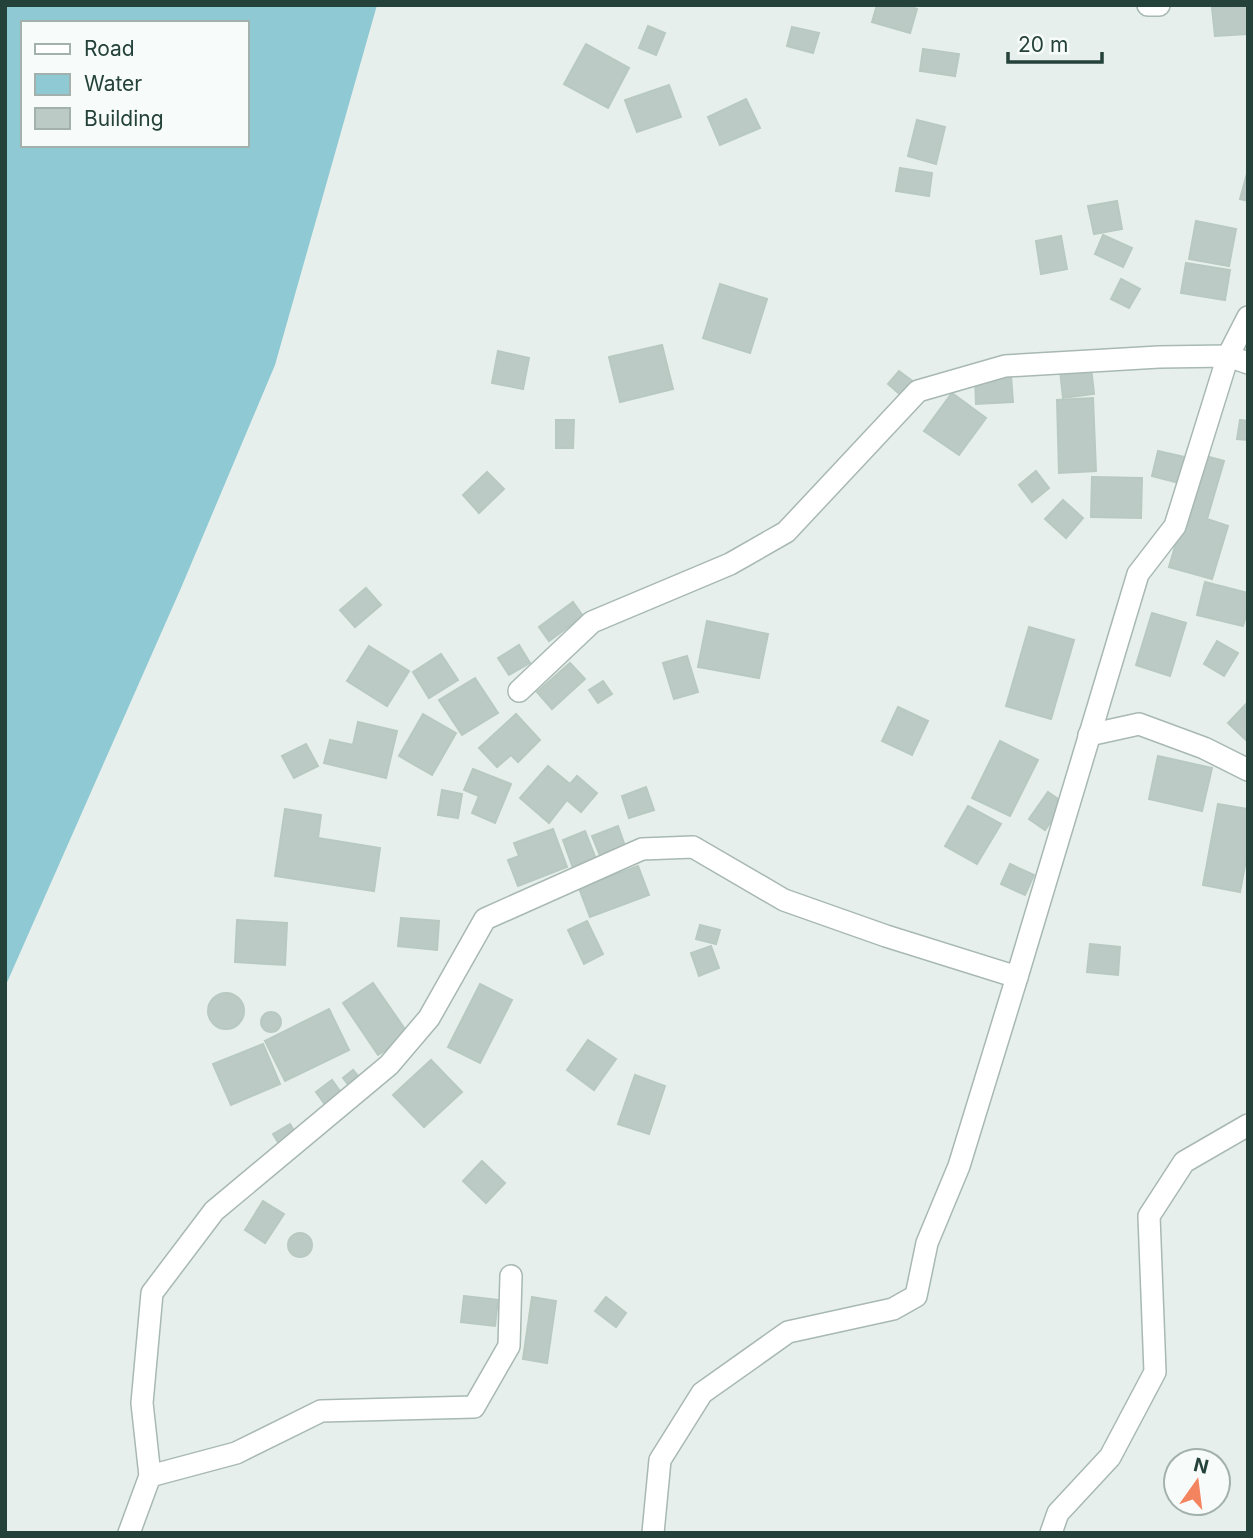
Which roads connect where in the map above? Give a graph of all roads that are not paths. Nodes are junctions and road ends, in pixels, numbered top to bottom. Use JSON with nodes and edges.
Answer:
{"nodes":[{"id":1,"x":1148,"y":5,"type":"edge"},
{"id":2,"x":1159,"y":5,"type":"edge"},
{"id":3,"x":1248,"y":317,"type":"edge"},
{"id":4,"x":1238,"y":360,"type":"edge"},
{"id":5,"x":519,"y":691,"type":"dead end"},
{"id":6,"x":1090,"y":735,"type":"junction"},
{"id":7,"x":1248,"y":770,"type":"edge"},
{"id":8,"x":1017,"y":977,"type":"junction"},
{"id":9,"x":1248,"y":1125,"type":"edge"},
{"id":10,"x":511,"y":1276,"type":"dead end"},
{"id":11,"x":150,"y":1476,"type":"junction"},
{"id":12,"x":129,"y":1533,"type":"edge"},
{"id":13,"x":653,"y":1533,"type":"edge"},
{"id":14,"x":1051,"y":1533,"type":"edge"}],
"edges":[{"from":1,"to":2,"type":"street"},
{"from":3,"to":4,"type":"street"},
{"from":4,"to":5,"type":"street"},
{"from":4,"to":6,"type":"street"},
{"from":6,"to":7,"type":"street"},
{"from":6,"to":8,"type":"street"},
{"from":8,"to":11,"type":"street"},
{"from":8,"to":13,"type":"street"},
{"from":9,"to":14,"type":"street"},
{"from":10,"to":11,"type":"street"},
{"from":11,"to":12,"type":"street"}]}
